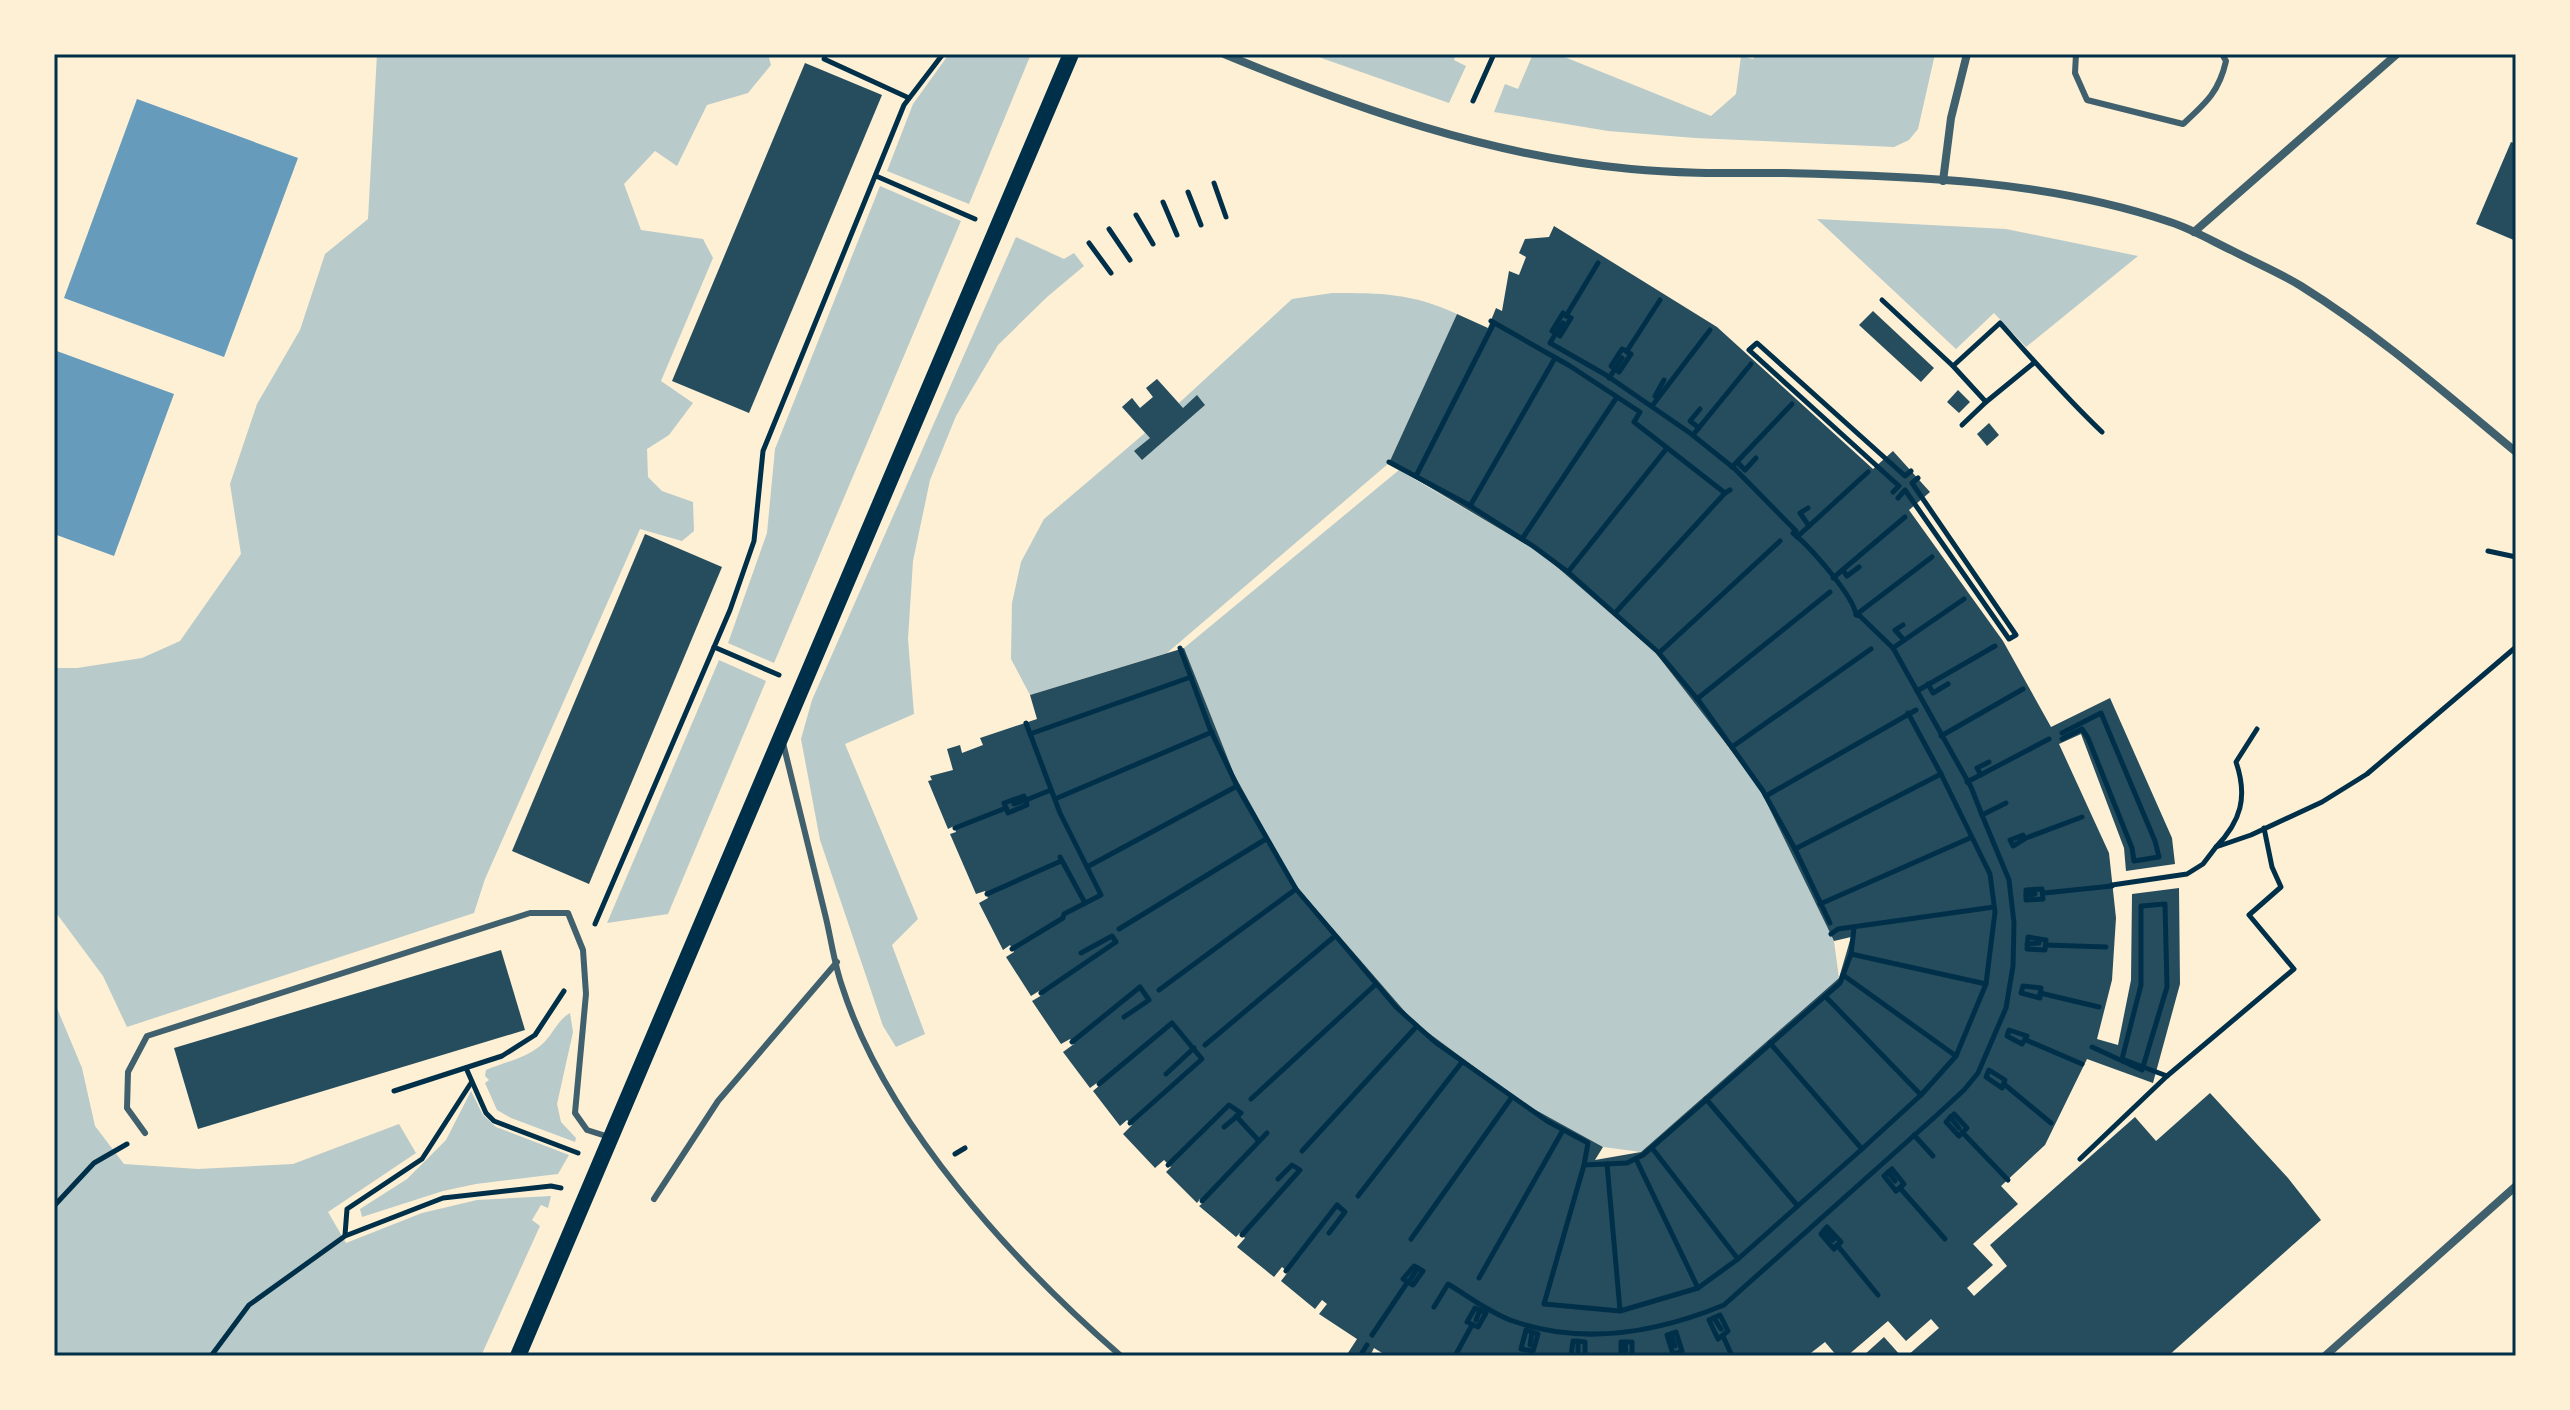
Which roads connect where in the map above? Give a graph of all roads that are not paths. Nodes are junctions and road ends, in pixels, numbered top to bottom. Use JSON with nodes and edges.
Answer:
{"nodes":[{"id":1,"x":1071,"y":54,"type":"edge"},
{"id":2,"x":1224,"y":54,"type":"edge"},
{"id":3,"x":1967,"y":54,"type":"edge"},
{"id":4,"x":2076,"y":54,"type":"edge"},
{"id":5,"x":2222,"y":54,"type":"edge"},
{"id":6,"x":2397,"y":54,"type":"edge"},
{"id":7,"x":1943,"y":181,"type":"junction"},
{"id":8,"x":2194,"y":232,"type":"junction"},
{"id":9,"x":2516,"y":452,"type":"edge"},
{"id":10,"x":782,"y":739,"type":"junction"},
{"id":11,"x":837,"y":962,"type":"junction"},
{"id":12,"x":145,"y":1133,"type":"road end"},
{"id":13,"x":612,"y":1138,"type":"junction"},
{"id":14,"x":2516,"y":1186,"type":"edge"},
{"id":15,"x":654,"y":1199,"type":"dead end"},
{"id":16,"x":518,"y":1356,"type":"edge"},
{"id":17,"x":1121,"y":1356,"type":"edge"},
{"id":18,"x":2325,"y":1356,"type":"edge"}],
"edges":[{"from":1,"to":10,"type":"main road"},
{"from":2,"to":7,"type":"street"},
{"from":3,"to":7,"type":"street"},
{"from":4,"to":5,"type":"lane"},
{"from":6,"to":8,"type":"street"},
{"from":7,"to":8,"type":"street"},
{"from":8,"to":9,"type":"street"},
{"from":10,"to":11,"type":"lane"},
{"from":10,"to":13,"type":"main road"},
{"from":11,"to":15,"type":"lane"},
{"from":11,"to":17,"type":"lane"},
{"from":12,"to":13,"type":"lane"},
{"from":13,"to":16,"type":"main road"},
{"from":14,"to":18,"type":"street"}]}
